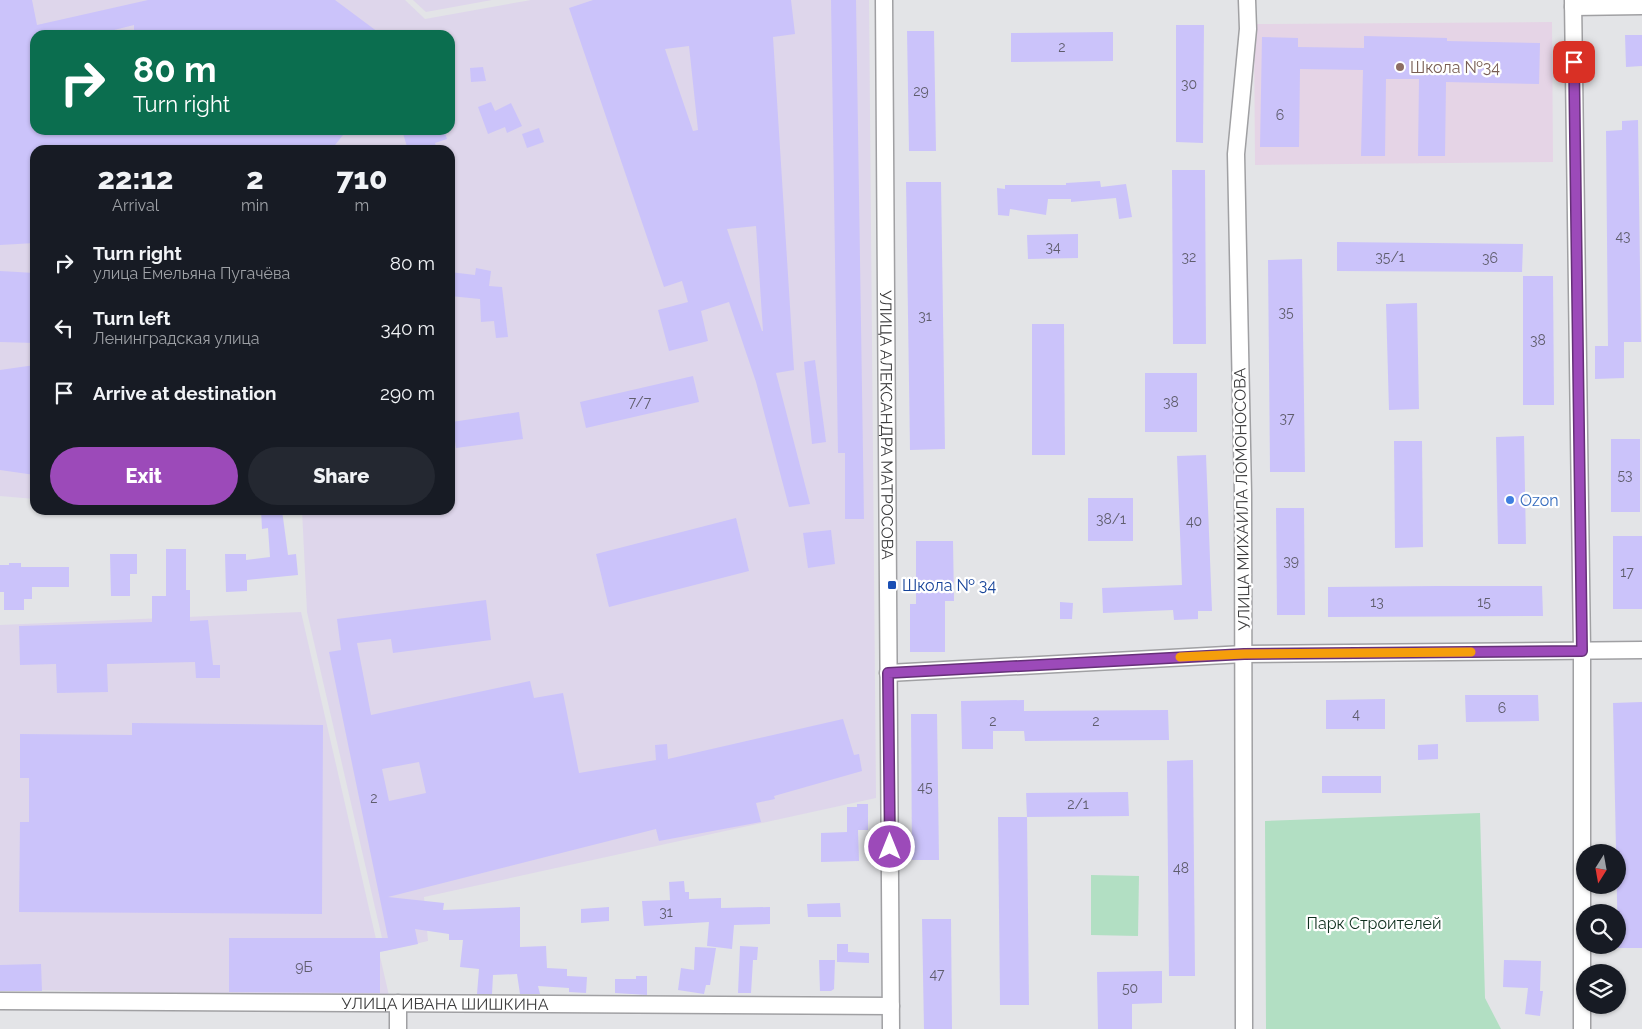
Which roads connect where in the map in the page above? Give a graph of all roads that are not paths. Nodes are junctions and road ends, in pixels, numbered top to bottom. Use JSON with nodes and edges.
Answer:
{"nodes":[{"id":1,"x":884,"y":0,"type":"edge"},
{"id":2,"x":1247,"y":0,"type":"edge"},
{"id":3,"x":1573,"y":3,"type":"edge"},
{"id":4,"x":1642,"y":6,"type":"edge"},
{"id":5,"x":1642,"y":650,"type":"edge"},
{"id":6,"x":1582,"y":651,"type":"junction"},
{"id":7,"x":1244,"y":654,"type":"junction"},
{"id":8,"x":888,"y":673,"type":"junction"},
{"id":9,"x":0,"y":1001,"type":"edge"},
{"id":10,"x":398,"y":1003,"type":"junction"},
{"id":11,"x":890,"y":1006,"type":"junction"},
{"id":12,"x":398,"y":1029,"type":"edge"},
{"id":13,"x":891,"y":1029,"type":"edge"},
{"id":14,"x":1244,"y":1029,"type":"edge"},
{"id":15,"x":1582,"y":1029,"type":"edge"}],
"edges":[{"from":1,"to":8,"type":"street","name":"УЛИЦА АЛЕКСАНДРА МАТРОСОВА"},
{"from":2,"to":7,"type":"street","name":"УЛИЦА МИХАИЛА ЛОМОНОСОВА"},
{"from":3,"to":4,"type":"street"},
{"from":3,"to":6,"type":"street"},
{"from":5,"to":6,"type":"street"},
{"from":6,"to":7,"type":"street"},
{"from":6,"to":15,"type":"street"},
{"from":7,"to":8,"type":"street"},
{"from":7,"to":14,"type":"street","name":"УЛИЦА МИХАИЛА ЛОМОНОСОВА"},
{"from":8,"to":11,"type":"street","name":"УЛИЦА АЛЕКСАНДРА МАТРОСОВА"},
{"from":9,"to":10,"type":"street","name":"УЛИЦА ИВАНА ШИШКИНА"},
{"from":10,"to":11,"type":"street","name":"УЛИЦА ИВАНА ШИШКИНА"},
{"from":10,"to":12,"type":"street"},
{"from":11,"to":13,"type":"street","name":"УЛИЦА АЛЕКСАНДРА МАТРОСОВА"}]}
